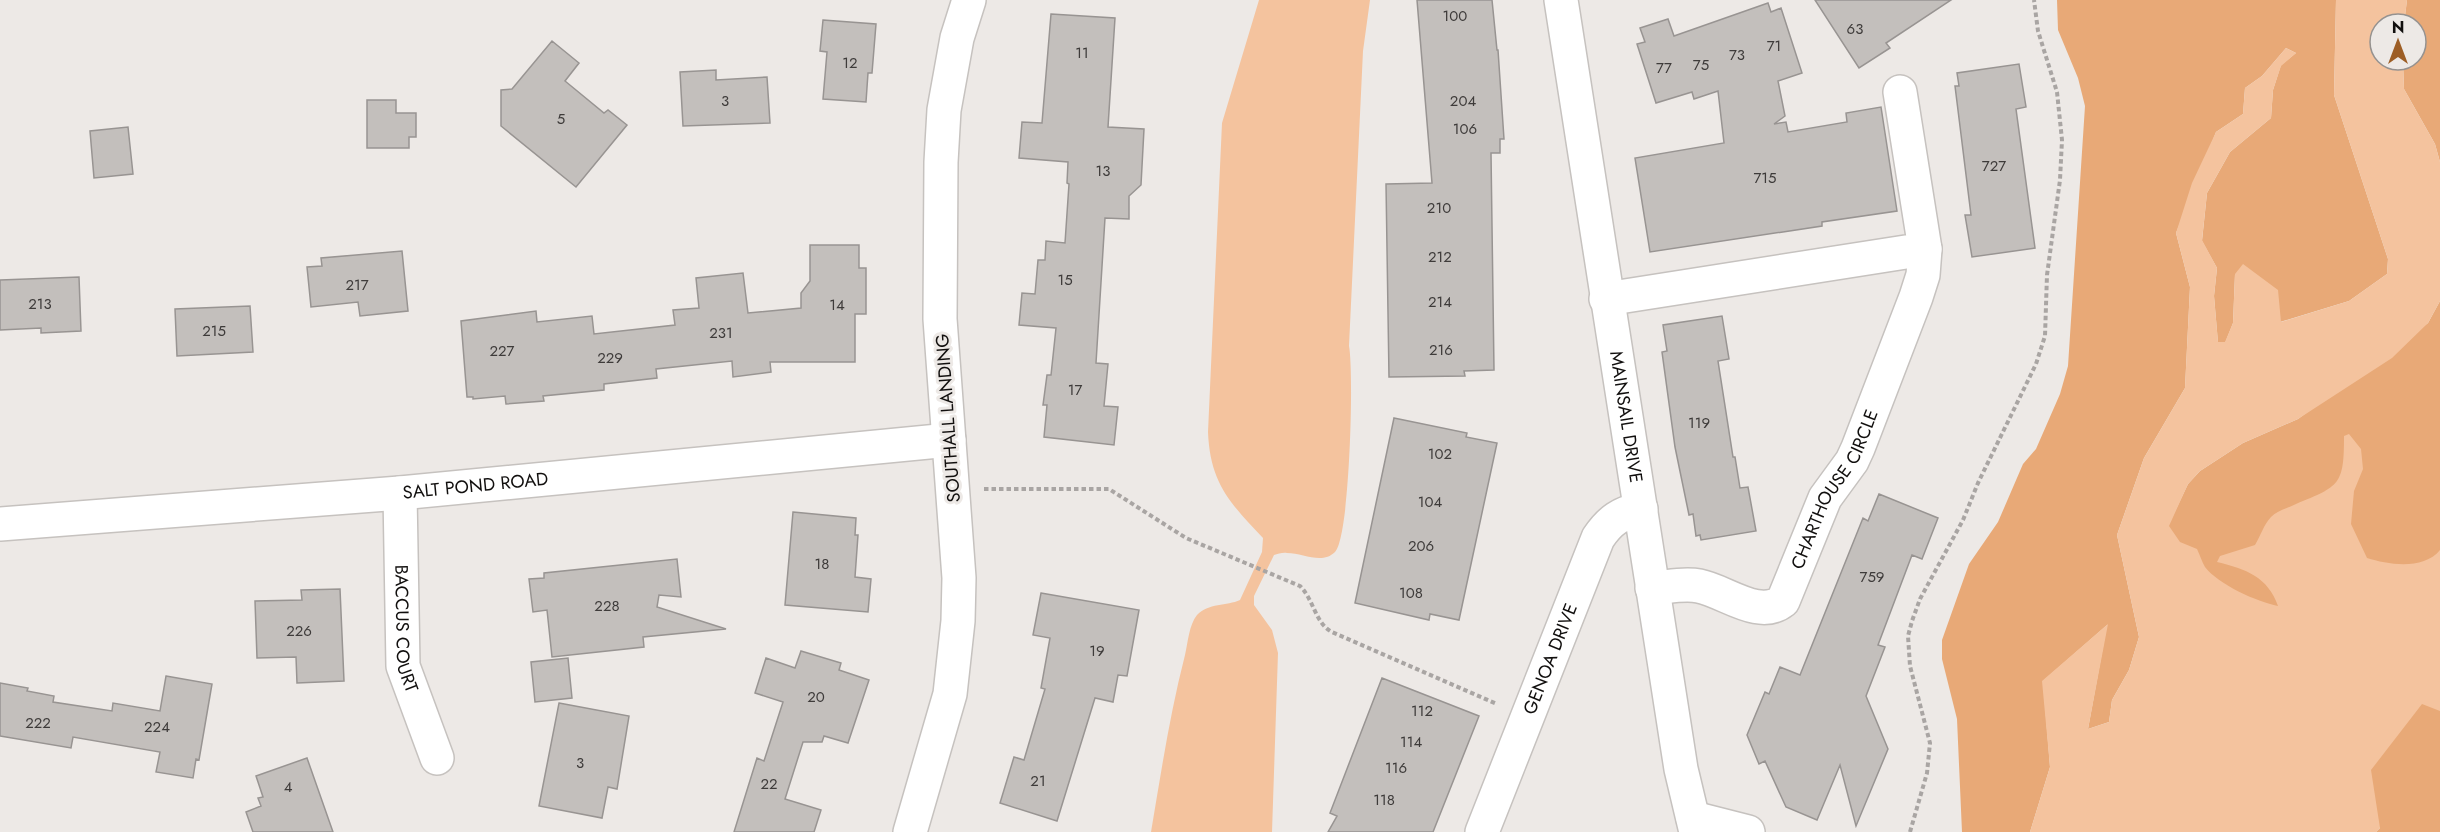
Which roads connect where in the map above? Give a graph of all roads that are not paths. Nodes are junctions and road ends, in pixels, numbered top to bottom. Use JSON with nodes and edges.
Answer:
{"nodes":[{"id":1,"x":969,"y":0,"type":"edge"},
{"id":2,"x":1561,"y":0,"type":"edge"},
{"id":3,"x":1900,"y":92,"type":"dead end"},
{"id":4,"x":1925,"y":249,"type":"junction"},
{"id":5,"x":1606,"y":299,"type":"junction"},
{"id":6,"x":950,"y":440,"type":"junction"},
{"id":7,"x":400,"y":493,"type":"junction"},
{"id":8,"x":1641,"y":509,"type":"junction"},
{"id":9,"x":0,"y":524,"type":"edge"},
{"id":10,"x":1652,"y":588,"type":"junction"},
{"id":11,"x":437,"y":758,"type":"dead end"},
{"id":12,"x":1695,"y":825,"type":"edge"},
{"id":13,"x":910,"y":832,"type":"edge"},
{"id":14,"x":1482,"y":832,"type":"edge"},
{"id":15,"x":1748,"y":832,"type":"edge"}],
"edges":[{"from":1,"to":6,"type":"street","name":"SOUTHALL LANDING"},
{"from":2,"to":5,"type":"street","name":"MAINSAIL DRIVE"},
{"from":3,"to":4,"type":"street","name":"CHARTHOUSE CIRCLE"},
{"from":4,"to":5,"type":"street"},
{"from":4,"to":10,"type":"street","name":"CHARTHOUSE CIRCLE"},
{"from":5,"to":8,"type":"street","name":"MAINSAIL DRIVE"},
{"from":6,"to":7,"type":"street","name":"SALT POND ROAD"},
{"from":6,"to":13,"type":"street","name":"SOUTHALL LANDING"},
{"from":7,"to":9,"type":"street","name":"SALT POND ROAD"},
{"from":7,"to":11,"type":"street","name":"BACCUS COURT"},
{"from":8,"to":10,"type":"street","name":"MAINSAIL DRIVE"},
{"from":8,"to":14,"type":"street","name":"GENOA DRIVE"},
{"from":10,"to":12,"type":"street","name":"MAINSAIL DRIVE"},
{"from":12,"to":15,"type":"street"}]}
